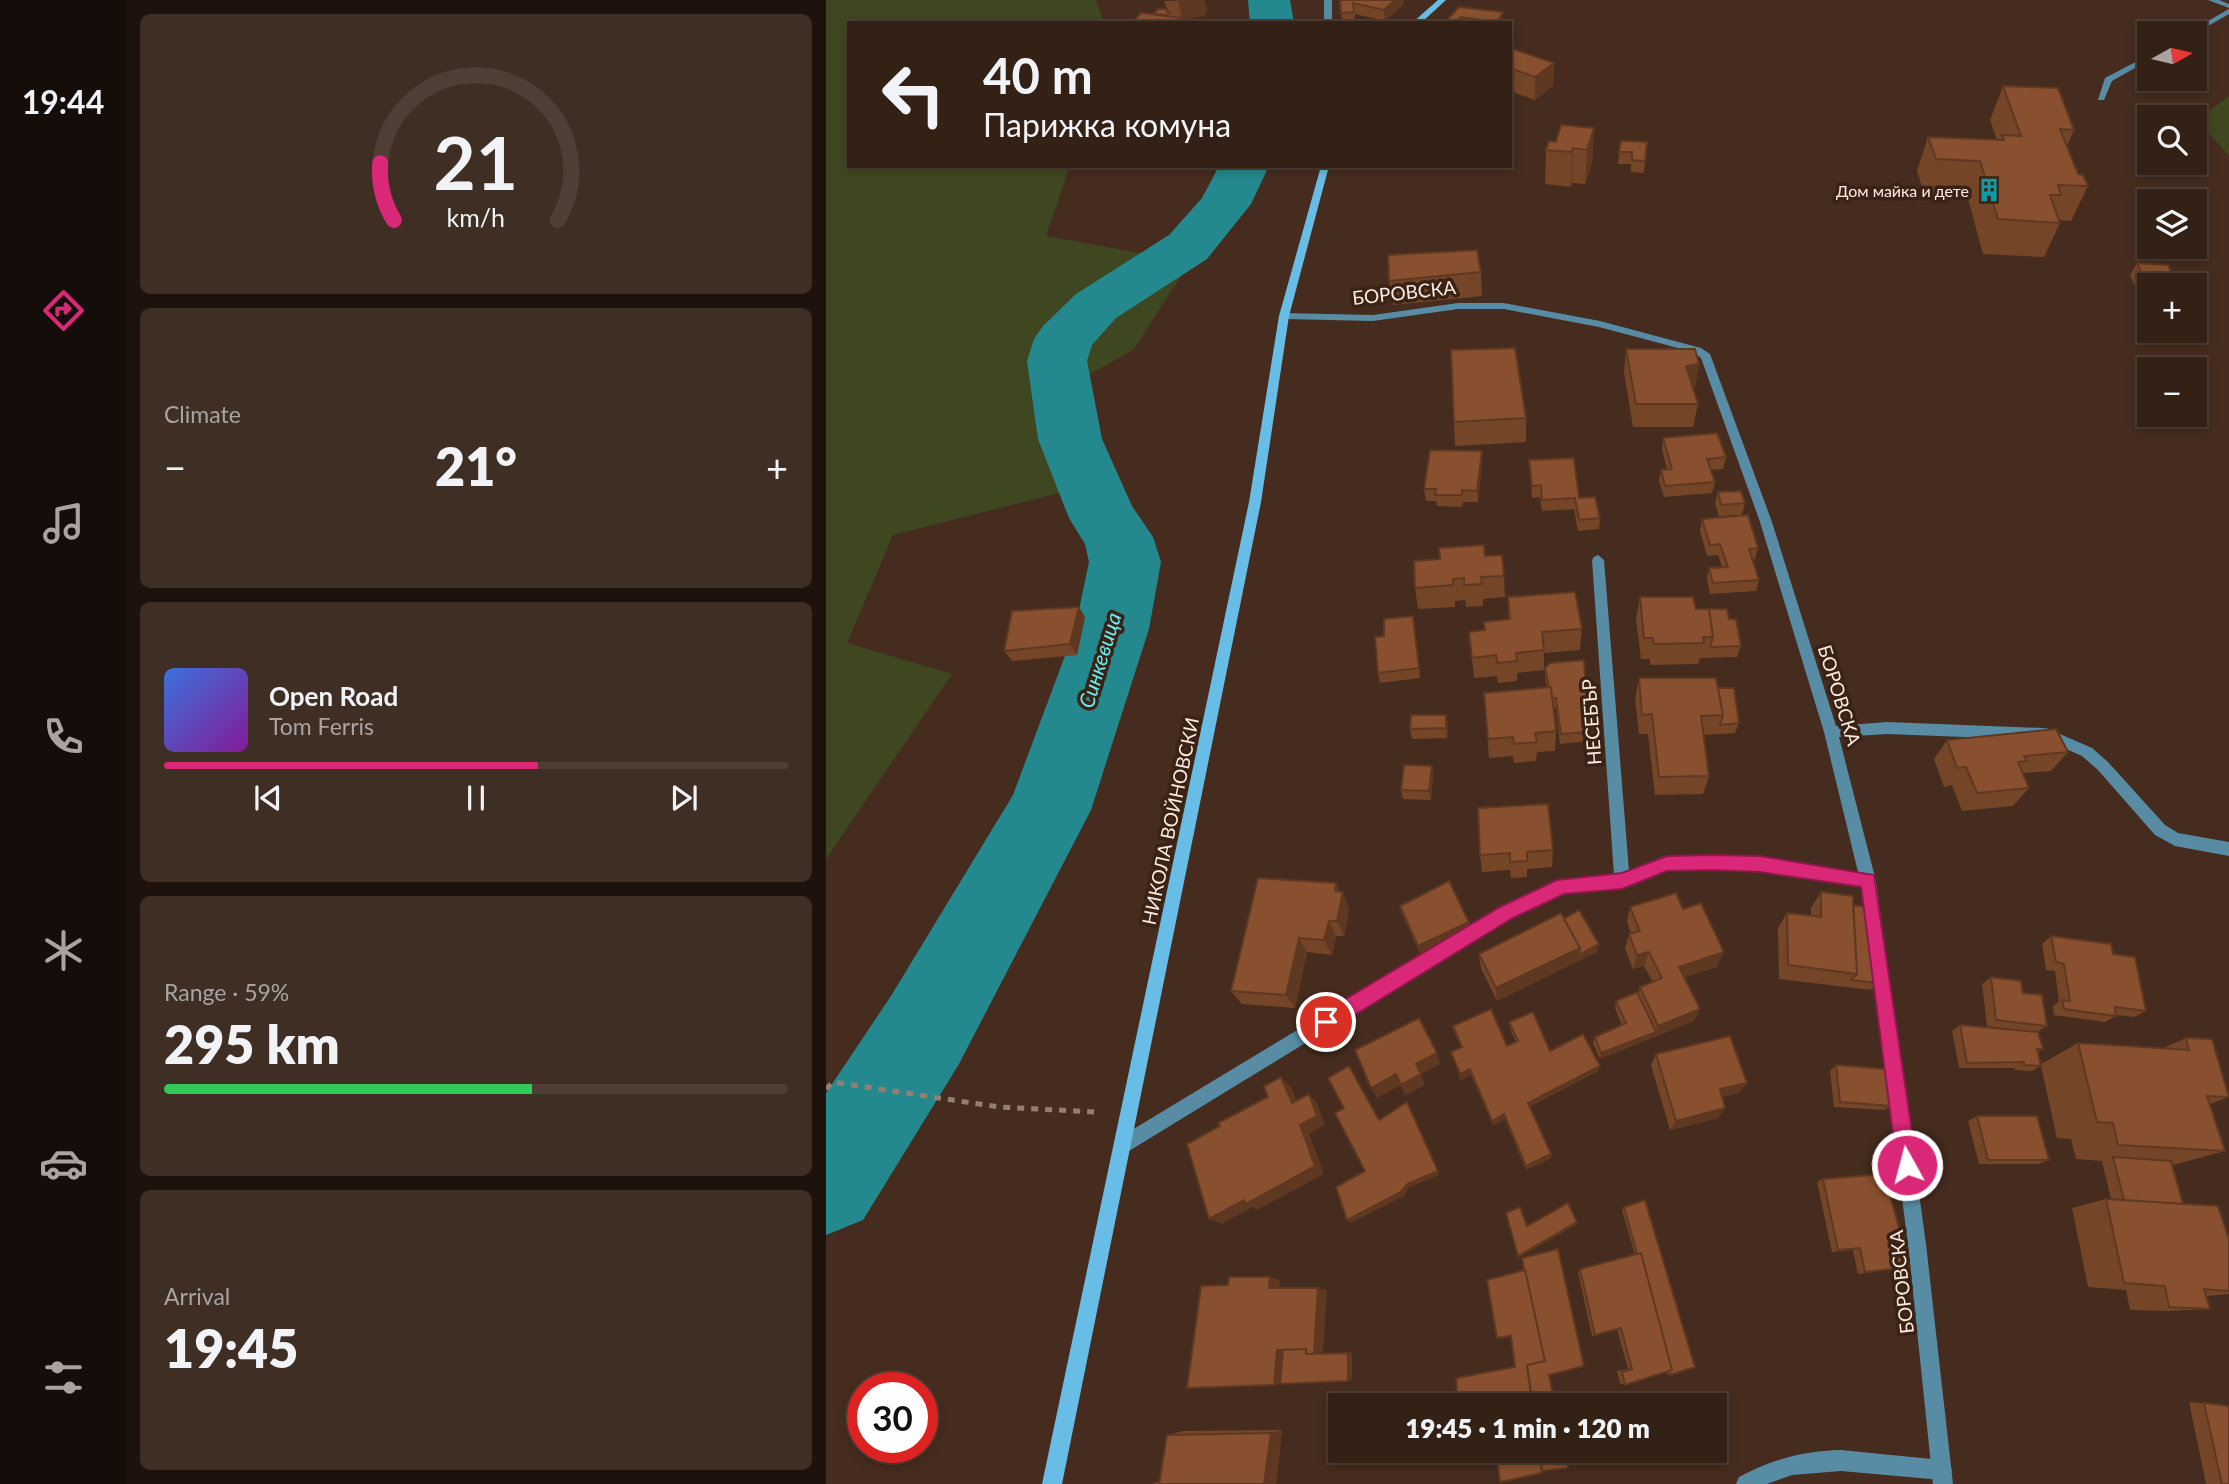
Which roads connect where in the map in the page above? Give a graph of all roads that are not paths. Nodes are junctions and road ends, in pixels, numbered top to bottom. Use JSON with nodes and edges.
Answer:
{"nodes":[{"id":1,"x":1328,"y":0,"type":"edge"},
{"id":2,"x":1442,"y":0,"type":"edge"},
{"id":3,"x":2212,"y":0,"type":"edge"},
{"id":4,"x":2229,"y":6,"type":"edge"},
{"id":5,"x":2229,"y":12,"type":"edge"},
{"id":6,"x":1328,"y":21,"type":"edge"},
{"id":7,"x":1418,"y":21,"type":"edge"},
{"id":8,"x":2207,"y":24,"type":"edge"},
{"id":9,"x":2137,"y":64,"type":"edge"},
{"id":10,"x":2101,"y":99,"type":"dead end"},
{"id":11,"x":1324,"y":168,"type":"edge"},
{"id":12,"x":1284,"y":316,"type":"junction"},
{"id":13,"x":1598,"y":560,"type":"dead end"},
{"id":14,"x":1832,"y":732,"type":"junction"},
{"id":15,"x":2229,"y":849,"type":"edge"},
{"id":16,"x":1622,"y":881,"type":"junction"},
{"id":17,"x":1868,"y":881,"type":"junction"},
{"id":18,"x":1123,"y":1145,"type":"junction"},
{"id":19,"x":1942,"y":1477,"type":"edge"},
{"id":20,"x":1052,"y":1484,"type":"edge"},
{"id":21,"x":1746,"y":1484,"type":"edge"}],
"edges":[{"from":1,"to":6,"type":"street"},
{"from":2,"to":7,"type":"street"},
{"from":3,"to":4,"type":"street"},
{"from":5,"to":8,"type":"street"},
{"from":9,"to":10,"type":"street"},
{"from":11,"to":12,"type":"street","name":"НИКОЛА ВОЙНОВСКИ"},
{"from":12,"to":14,"type":"street","name":"БОРОВСКА"},
{"from":12,"to":18,"type":"street","name":"НИКОЛА ВОЙНОВСКИ"},
{"from":13,"to":16,"type":"street","name":"НЕСЕБЪР"},
{"from":14,"to":15,"type":"street"},
{"from":14,"to":17,"type":"street","name":"БОРОВСКА"},
{"from":16,"to":17,"type":"street"},
{"from":16,"to":18,"type":"street"},
{"from":17,"to":19,"type":"street","name":"БОРОВСКА"},
{"from":18,"to":20,"type":"street","name":"НИКОЛА ВОЙНОВСКИ"},
{"from":19,"to":21,"type":"street"}]}
